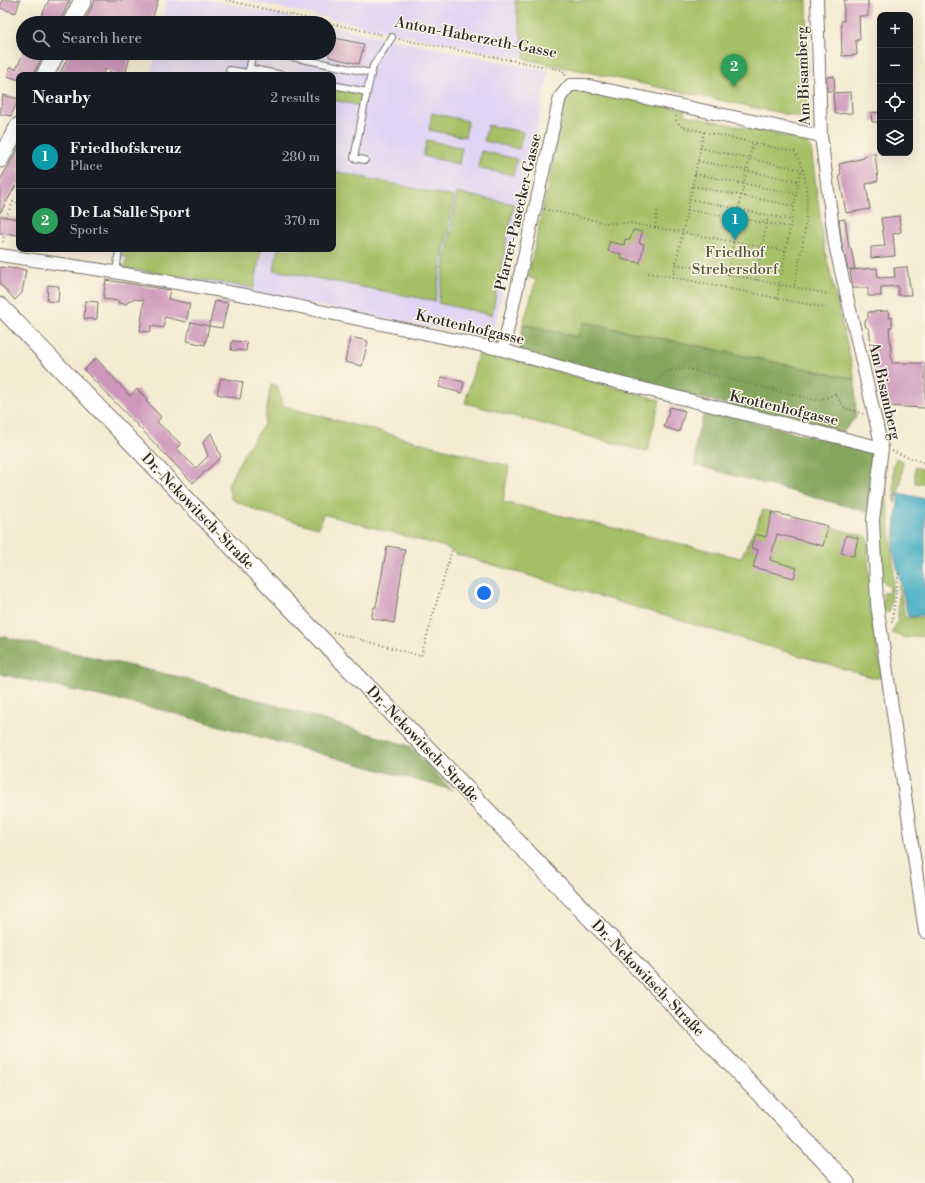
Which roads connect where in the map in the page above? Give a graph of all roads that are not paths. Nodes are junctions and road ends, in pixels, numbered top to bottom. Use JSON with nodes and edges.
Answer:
{"nodes":[{"id":1,"x":83,"y":0,"type":"edge"},
{"id":2,"x":817,"y":0,"type":"edge"},
{"id":3,"x":75,"y":16,"type":"edge"},
{"id":4,"x":392,"y":37,"type":"road end"},
{"id":5,"x":52,"y":60,"type":"edge"},
{"id":6,"x":250,"y":60,"type":"edge"},
{"id":7,"x":307,"y":60,"type":"edge"},
{"id":8,"x":229,"y":70,"type":"dead end"},
{"id":9,"x":46,"y":72,"type":"edge"},
{"id":10,"x":244,"y":72,"type":"edge"},
{"id":11,"x":268,"y":72,"type":"edge"},
{"id":12,"x":371,"y":73,"type":"junction"},
{"id":13,"x":336,"y":86,"type":"edge"},
{"id":14,"x":367,"y":92,"type":"junction"},
{"id":15,"x":16,"y":131,"type":"edge"},
{"id":16,"x":821,"y":136,"type":"junction"},
{"id":17,"x":0,"y":159,"type":"edge"},
{"id":18,"x":365,"y":160,"type":"dead end"},
{"id":19,"x":120,"y":252,"type":"edge"},
{"id":20,"x":0,"y":255,"type":"edge"},
{"id":21,"x":116,"y":274,"type":"junction"},
{"id":22,"x":0,"y":306,"type":"edge"},
{"id":23,"x":503,"y":350,"type":"junction"},
{"id":24,"x":882,"y":448,"type":"junction"},
{"id":25,"x":925,"y":932,"type":"edge"},
{"id":26,"x":846,"y":1183,"type":"edge"}],
"edges":[{"from":1,"to":3,"type":"main road"},
{"from":2,"to":16,"type":"street","name":"Am Bisamberg"},
{"from":4,"to":12,"type":"lane"},
{"from":5,"to":9,"type":"main road"},
{"from":6,"to":10,"type":"lane"},
{"from":7,"to":12,"type":"lane"},
{"from":8,"to":10,"type":"lane"},
{"from":10,"to":11,"type":"lane"},
{"from":12,"to":14,"type":"lane"},
{"from":13,"to":14,"type":"lane"},
{"from":14,"to":18,"type":"lane"},
{"from":15,"to":17,"type":"main road"},
{"from":16,"to":23,"type":"street","name":"Pfarrer-Pasecker-Gasse"},
{"from":16,"to":24,"type":"street","name":"Am Bisamberg"},
{"from":19,"to":21,"type":"lane"},
{"from":20,"to":21,"type":"street","name":"Krottenhofgasse"},
{"from":21,"to":23,"type":"street","name":"Krottenhofgasse"},
{"from":22,"to":26,"type":"main road","name":"Dr.-Nekowitsch-Straße"},
{"from":23,"to":24,"type":"street","name":"Krottenhofgasse"},
{"from":24,"to":25,"type":"street","name":"Am Bisamberg"}]}
